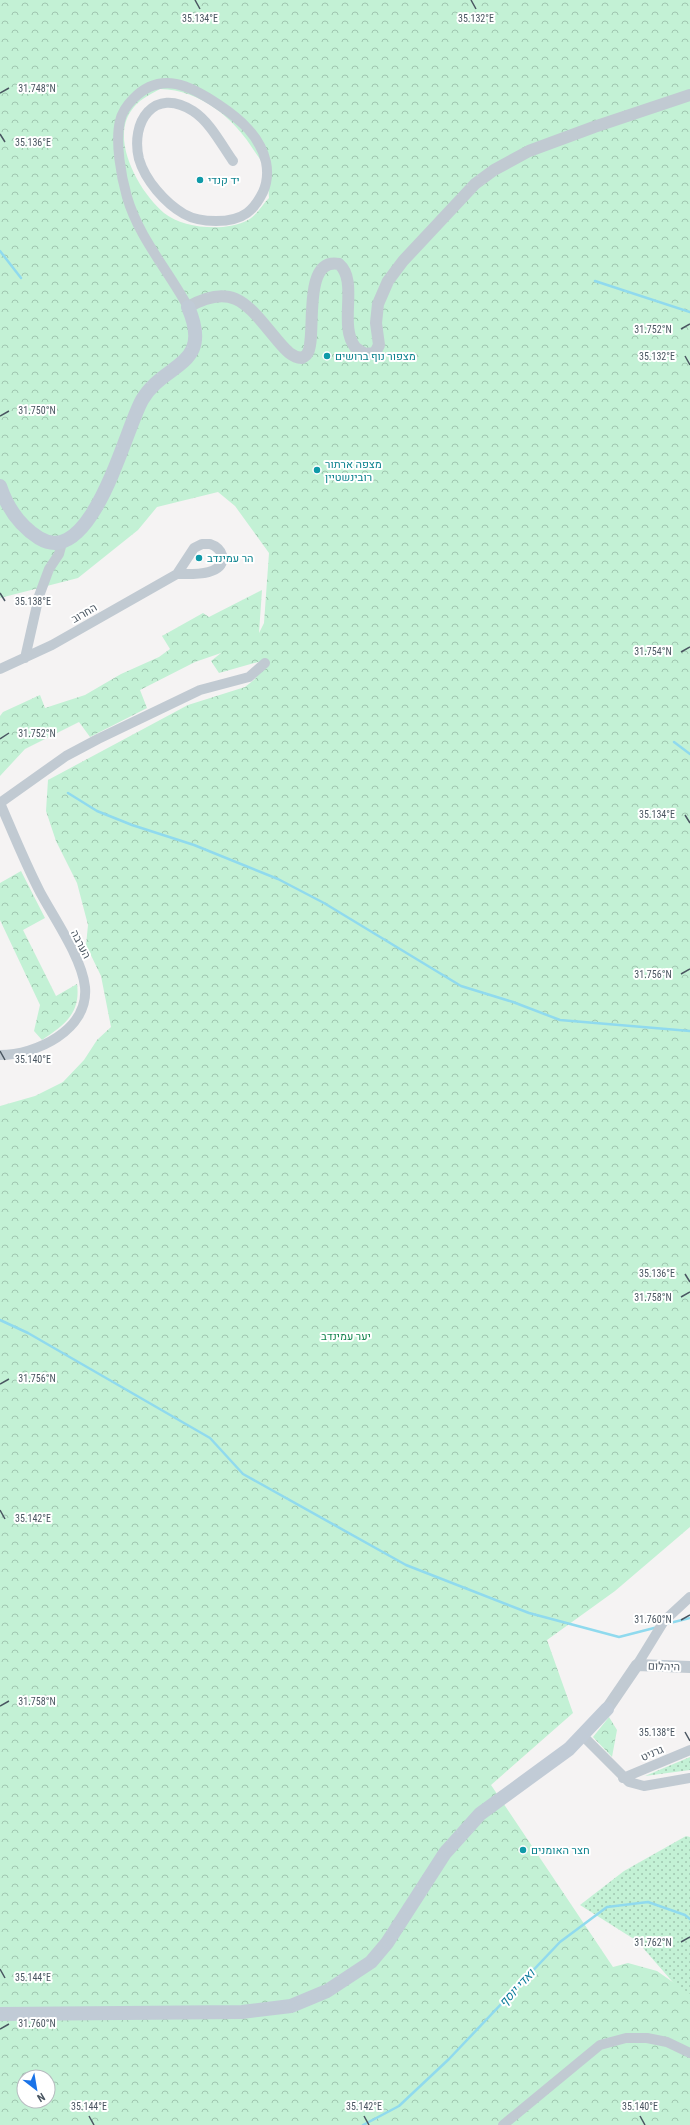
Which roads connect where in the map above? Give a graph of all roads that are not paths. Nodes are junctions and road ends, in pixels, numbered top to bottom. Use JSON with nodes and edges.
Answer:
{"nodes":[{"id":1,"x":690,"y":95,"type":"edge"},
{"id":2,"x":233,"y":161,"type":"dead end"},
{"id":3,"x":188,"y":307,"type":"junction"},
{"id":4,"x":0,"y":486,"type":"edge"},
{"id":5,"x":62,"y":543,"type":"junction"},
{"id":6,"x":177,"y":574,"type":"dead end"},
{"id":7,"x":25,"y":658,"type":"junction"},
{"id":8,"x":265,"y":663,"type":"dead end"},
{"id":9,"x":0,"y":669,"type":"edge"},
{"id":10,"x":0,"y":803,"type":"edge"},
{"id":11,"x":0,"y":1055,"type":"edge"},
{"id":12,"x":690,"y":1597,"type":"edge"},
{"id":13,"x":637,"y":1665,"type":"junction"},
{"id":14,"x":690,"y":1667,"type":"edge"},
{"id":15,"x":607,"y":1709,"type":"joint"},
{"id":16,"x":583,"y":1736,"type":"junction"},
{"id":17,"x":690,"y":1750,"type":"edge"},
{"id":18,"x":623,"y":1778,"type":"junction"},
{"id":19,"x":690,"y":1778,"type":"edge"},
{"id":20,"x":0,"y":2014,"type":"edge"},
{"id":21,"x":690,"y":2053,"type":"edge"},
{"id":22,"x":503,"y":2125,"type":"edge"}],
"edges":[{"from":1,"to":3,"type":"street"},
{"from":2,"to":3,"type":"street"},
{"from":3,"to":5,"type":"main road"},
{"from":4,"to":5,"type":"main road"},
{"from":5,"to":7,"type":"street"},
{"from":6,"to":7,"type":"street","name":"החרוב"},
{"from":7,"to":9,"type":"street","name":"החרוב"},
{"from":8,"to":10,"type":"street","name":"הערבה"},
{"from":10,"to":11,"type":"street","name":"הערבה"},
{"from":12,"to":13,"type":"street"},
{"from":13,"to":14,"type":"street","name":"היהלום"},
{"from":13,"to":15,"type":"street"},
{"from":15,"to":16,"type":"main road"},
{"from":16,"to":18,"type":"street"},
{"from":16,"to":20,"type":"main road"},
{"from":17,"to":18,"type":"street","name":"גרניט"},
{"from":18,"to":19,"type":"street"},
{"from":21,"to":22,"type":"street"}]}
